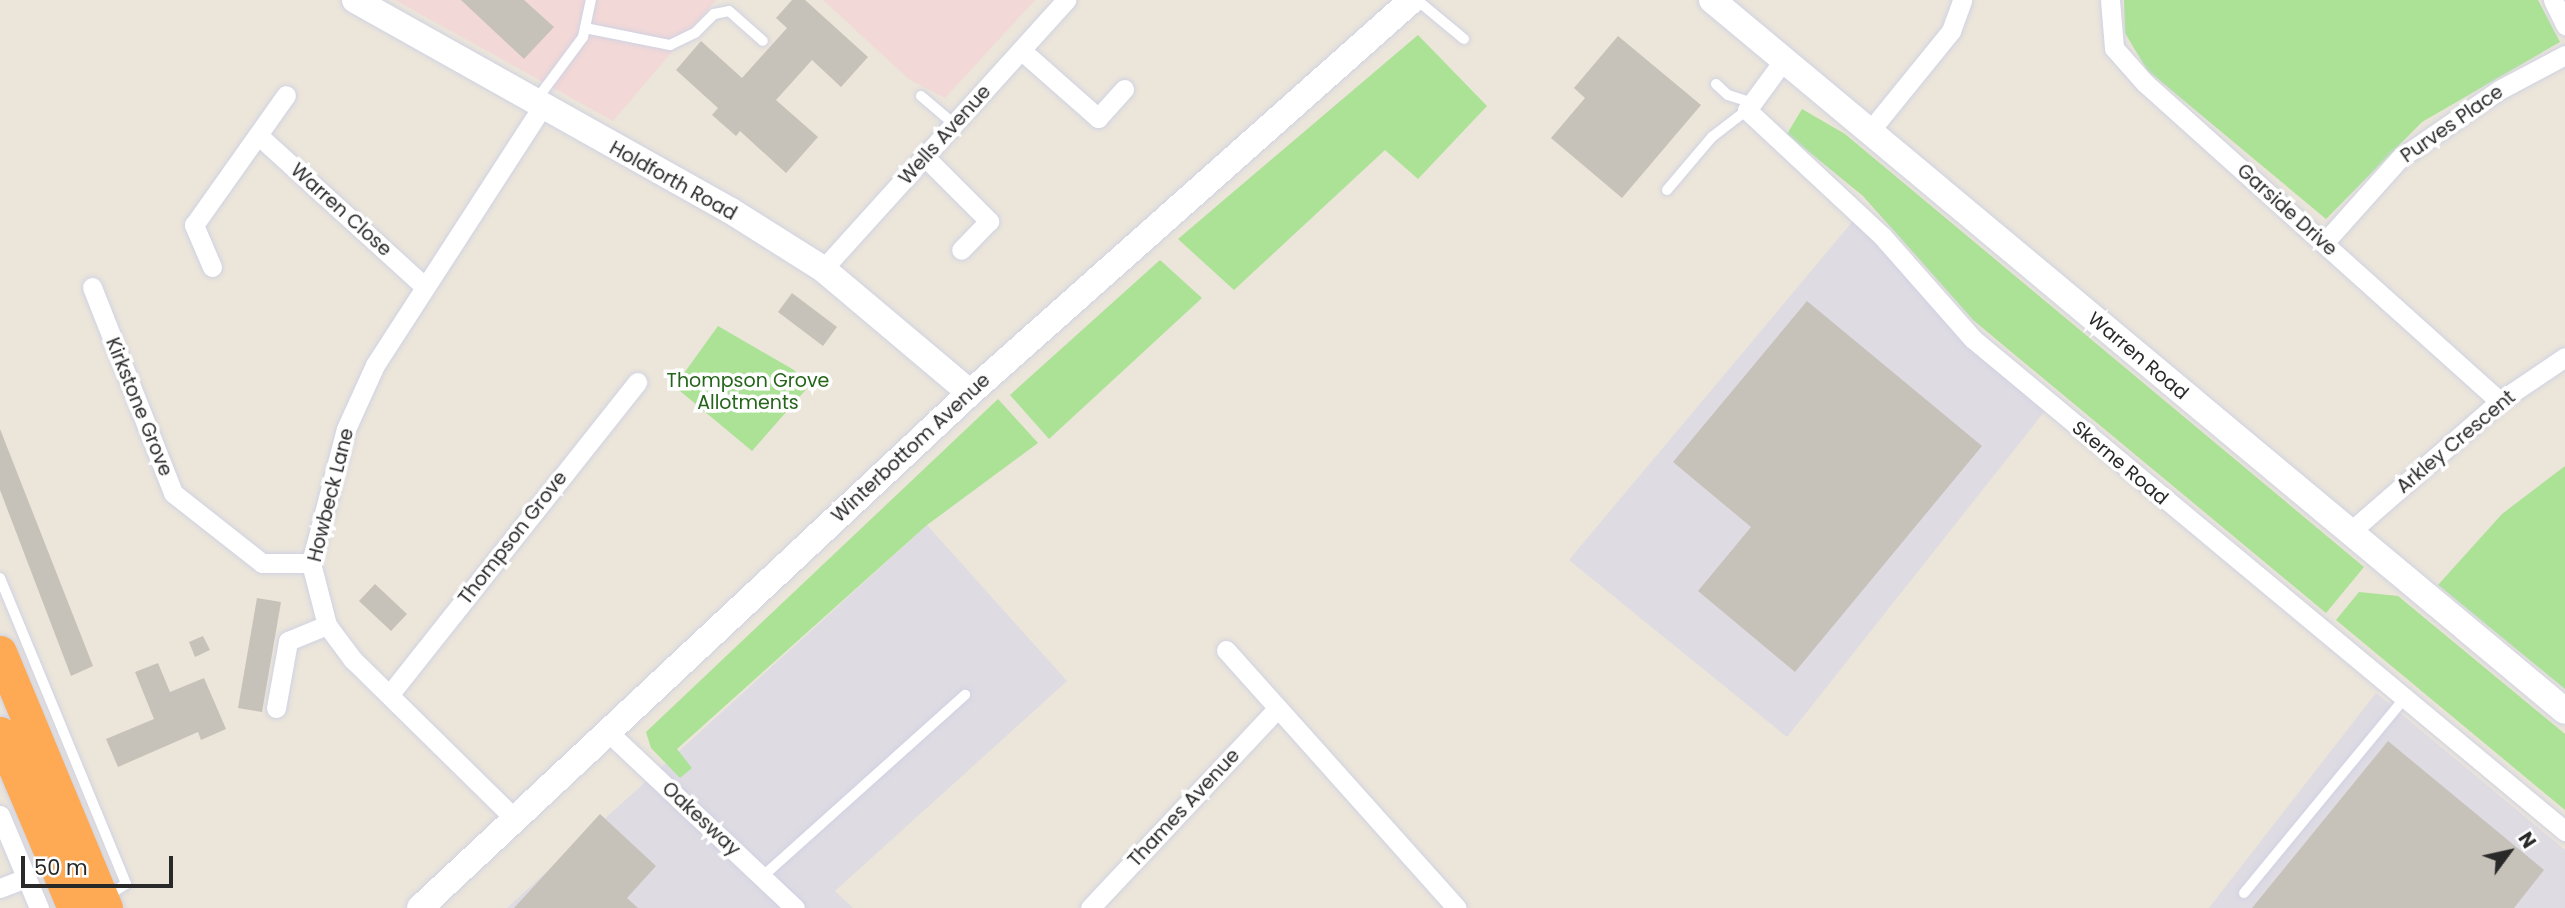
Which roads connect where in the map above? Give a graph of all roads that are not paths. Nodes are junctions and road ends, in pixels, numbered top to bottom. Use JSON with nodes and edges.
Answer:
{"nodes":[{"id":1,"x":355,"y":0,"type":"edge"},
{"id":2,"x":591,"y":0,"type":"edge"},
{"id":3,"x":1066,"y":0,"type":"edge"},
{"id":4,"x":1415,"y":0,"type":"edge"},
{"id":5,"x":1962,"y":0,"type":"edge"},
{"id":6,"x":2110,"y":0,"type":"edge"},
{"id":7,"x":2553,"y":0,"type":"edge"},
{"id":8,"x":1716,"y":1,"type":"edge"},
{"id":9,"x":2565,"y":25,"type":"edge"},
{"id":10,"x":585,"y":28,"type":"junction"},
{"id":11,"x":1464,"y":39,"type":"dead end"},
{"id":12,"x":763,"y":41,"type":"dead end"},
{"id":13,"x":1021,"y":50,"type":"junction"},
{"id":14,"x":2565,"y":55,"type":"edge"},
{"id":15,"x":1783,"y":61,"type":"junction"},
{"id":16,"x":1716,"y":85,"type":"dead end"},
{"id":17,"x":1124,"y":89,"type":"dead end"},
{"id":18,"x":286,"y":95,"type":"dead end"},
{"id":19,"x":921,"y":96,"type":"dead end"},
{"id":20,"x":538,"y":104,"type":"junction"},
{"id":21,"x":1748,"y":106,"type":"junction"},
{"id":22,"x":954,"y":124,"type":"junction"},
{"id":23,"x":1868,"y":132,"type":"junction"},
{"id":24,"x":258,"y":135,"type":"junction"},
{"id":25,"x":925,"y":157,"type":"junction"},
{"id":26,"x":1667,"y":190,"type":"dead end"},
{"id":27,"x":2324,"y":243,"type":"junction"},
{"id":28,"x":961,"y":250,"type":"dead end"},
{"id":29,"x":212,"y":267,"type":"dead end"},
{"id":30,"x":823,"y":269,"type":"junction"},
{"id":31,"x":424,"y":286,"type":"junction"},
{"id":32,"x":92,"y":287,"type":"dead end"},
{"id":33,"x":2565,"y":357,"type":"edge"},
{"id":34,"x":637,"y":382,"type":"dead end"},
{"id":35,"x":970,"y":393,"type":"junction"},
{"id":36,"x":2500,"y":401,"type":"junction"},
{"id":37,"x":2350,"y":532,"type":"junction"},
{"id":38,"x":311,"y":563,"type":"junction"},
{"id":39,"x":0,"y":578,"type":"edge"},
{"id":40,"x":327,"y":625,"type":"junction"},
{"id":41,"x":1226,"y":650,"type":"dead end"},
{"id":42,"x":0,"y":652,"type":"edge"},
{"id":43,"x":390,"y":694,"type":"junction"},
{"id":44,"x":965,"y":695,"type":"dead end"},
{"id":45,"x":2405,"y":698,"type":"junction"},
{"id":46,"x":276,"y":708,"type":"dead end"},
{"id":47,"x":1278,"y":708,"type":"junction"},
{"id":48,"x":2565,"y":710,"type":"edge"},
{"id":49,"x":607,"y":731,"type":"junction"},
{"id":50,"x":0,"y":733,"type":"edge"},
{"id":51,"x":0,"y":815,"type":"edge"},
{"id":52,"x":514,"y":818,"type":"junction"},
{"id":53,"x":2565,"y":831,"type":"edge"},
{"id":54,"x":762,"y":877,"type":"junction"},
{"id":55,"x":26,"y":878,"type":"junction"},
{"id":56,"x":0,"y":888,"type":"edge"},
{"id":57,"x":2244,"y":893,"type":"dead end"},
{"id":58,"x":91,"y":906,"type":"edge"},
{"id":59,"x":39,"y":908,"type":"edge"},
{"id":60,"x":420,"y":908,"type":"edge"},
{"id":61,"x":795,"y":908,"type":"edge"},
{"id":62,"x":1090,"y":908,"type":"edge"},
{"id":63,"x":1457,"y":908,"type":"edge"}],
"edges":[{"from":1,"to":20,"type":"street","name":"Holdforth Road"},
{"from":2,"to":10,"type":"lane"},
{"from":3,"to":13,"type":"street","name":"Wells Avenue"},
{"from":4,"to":11,"type":"lane"},
{"from":4,"to":35,"type":"street","name":"Winterbottom Avenue"},
{"from":5,"to":23,"type":"street"},
{"from":6,"to":27,"type":"street","name":"Garside Drive"},
{"from":7,"to":9,"type":"street"},
{"from":8,"to":15,"type":"street","name":"Warren Road"},
{"from":10,"to":12,"type":"lane"},
{"from":10,"to":20,"type":"lane"},
{"from":13,"to":17,"type":"street"},
{"from":13,"to":22,"type":"street","name":"Wells Avenue"},
{"from":14,"to":27,"type":"street","name":"Purves Place"},
{"from":15,"to":21,"type":"street"},
{"from":15,"to":23,"type":"street","name":"Warren Road"},
{"from":16,"to":21,"type":"lane"},
{"from":18,"to":24,"type":"street"},
{"from":19,"to":22,"type":"lane"},
{"from":20,"to":30,"type":"street","name":"Holdforth Road"},
{"from":20,"to":31,"type":"street","name":"Howbeck Lane"},
{"from":21,"to":26,"type":"lane"},
{"from":21,"to":45,"type":"street","name":"Skerne Road"},
{"from":22,"to":25,"type":"street","name":"Wells Avenue"},
{"from":23,"to":37,"type":"street","name":"Warren Road"},
{"from":24,"to":29,"type":"street"},
{"from":24,"to":31,"type":"street","name":"Warren Close"},
{"from":25,"to":28,"type":"street"},
{"from":25,"to":30,"type":"street","name":"Wells Avenue"},
{"from":27,"to":36,"type":"street","name":"Garside Drive"},
{"from":30,"to":35,"type":"street","name":"Holdforth Road"},
{"from":31,"to":38,"type":"street","name":"Howbeck Lane"},
{"from":32,"to":38,"type":"street","name":"Kirkstone Grove"},
{"from":33,"to":36,"type":"street","name":"Arkley Crescent"},
{"from":34,"to":43,"type":"street","name":"Thompson Grove"},
{"from":35,"to":49,"type":"street","name":"Winterbottom Avenue"},
{"from":36,"to":37,"type":"street","name":"Arkley Crescent"},
{"from":37,"to":48,"type":"street","name":"Warren Road"},
{"from":38,"to":40,"type":"street","name":"Howbeck Lane"},
{"from":39,"to":58,"type":"lane"},
{"from":40,"to":43,"type":"street","name":"Howbeck Lane"},
{"from":40,"to":46,"type":"street"},
{"from":41,"to":47,"type":"street"},
{"from":42,"to":58,"type":"highway"},
{"from":43,"to":52,"type":"street","name":"Howbeck Lane"},
{"from":44,"to":54,"type":"lane"},
{"from":45,"to":53,"type":"street","name":"Skerne Road"},
{"from":45,"to":57,"type":"lane"},
{"from":47,"to":62,"type":"street","name":"Thames Avenue"},
{"from":47,"to":63,"type":"street"},
{"from":49,"to":52,"type":"street","name":"Winterbottom Avenue"},
{"from":49,"to":54,"type":"street","name":"Oakesway"},
{"from":50,"to":58,"type":"highway"},
{"from":51,"to":55,"type":"street"},
{"from":52,"to":60,"type":"street","name":"Winterbottom Avenue"},
{"from":54,"to":61,"type":"street","name":"Oakesway"},
{"from":55,"to":56,"type":"street"},
{"from":55,"to":59,"type":"street"}]}
